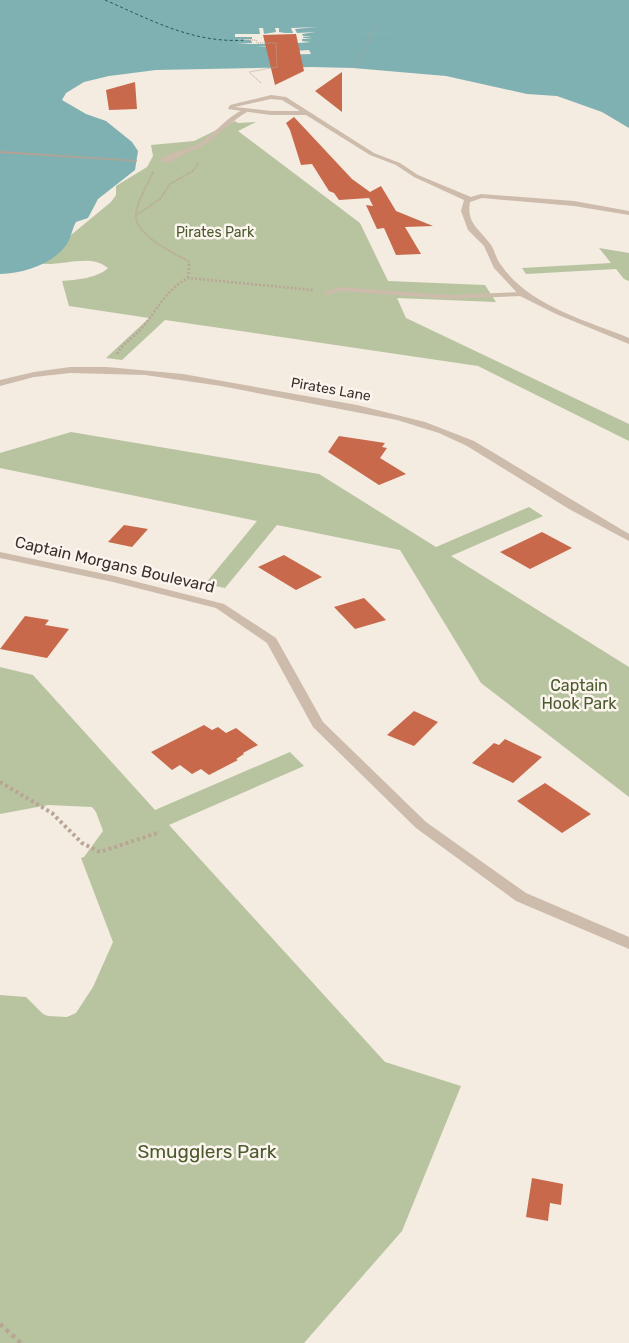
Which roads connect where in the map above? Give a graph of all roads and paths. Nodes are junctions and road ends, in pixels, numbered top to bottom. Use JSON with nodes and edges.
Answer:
{"nodes":[{"id":1,"x":376,"y":24,"type":"dead end"},
{"id":2,"x":358,"y":33,"type":"dead end"},
{"id":3,"x":371,"y":33,"type":"junction"},
{"id":4,"x":395,"y":33,"type":"dead end"},
{"id":5,"x":246,"y":40,"type":"dead end"},
{"id":6,"x":353,"y":68,"type":"dead end"},
{"id":7,"x":279,"y":97,"type":"junction"},
{"id":8,"x":245,"y":111,"type":"junction"},
{"id":9,"x":309,"y":113,"type":"junction"},
{"id":10,"x":196,"y":148,"type":"junction"},
{"id":11,"x":0,"y":152,"type":"edge"},
{"id":12,"x":162,"y":160,"type":"joint"},
{"id":13,"x":137,"y":161,"type":"dead end"},
{"id":14,"x":471,"y":200,"type":"junction"},
{"id":15,"x":629,"y":213,"type":"edge"},
{"id":16,"x":136,"y":215,"type":"junction"},
{"id":17,"x":188,"y":278,"type":"junction"},
{"id":18,"x":327,"y":292,"type":"joint"},
{"id":19,"x":523,"y":294,"type":"junction"},
{"id":20,"x":629,"y":341,"type":"edge"},
{"id":21,"x":143,"y":373,"type":"junction"},
{"id":22,"x":0,"y":382,"type":"edge"},
{"id":23,"x":629,"y":538,"type":"edge"},
{"id":24,"x":0,"y":555,"type":"edge"},
{"id":25,"x":0,"y":782,"type":"edge"},
{"id":26,"x":160,"y":832,"type":"dead end"},
{"id":27,"x":629,"y":943,"type":"edge"},
{"id":28,"x":0,"y":1324,"type":"edge"},
{"id":29,"x":21,"y":1343,"type":"edge"}],
"edges":[{"from":1,"to":3,"type":"path"},
{"from":2,"to":3,"type":"path"},
{"from":3,"to":4,"type":"path"},
{"from":3,"to":6,"type":"path"},
{"from":5,"to":7,"type":"path"},
{"from":7,"to":8,"type":"street"},
{"from":7,"to":9,"type":"street"},
{"from":8,"to":9,"type":"street"},
{"from":8,"to":10,"type":"lane"},
{"from":9,"to":14,"type":"street"},
{"from":10,"to":12,"type":"lane"},
{"from":10,"to":16,"type":"path"},
{"from":11,"to":13,"type":"path"},
{"from":12,"to":16,"type":"path"},
{"from":14,"to":15,"type":"street"},
{"from":14,"to":19,"type":"street"},
{"from":16,"to":17,"type":"path"},
{"from":17,"to":18,"type":"path"},
{"from":17,"to":21,"type":"path"},
{"from":18,"to":19,"type":"lane"},
{"from":19,"to":20,"type":"street"},
{"from":21,"to":22,"type":"street","name":"Pirates Lane"},
{"from":21,"to":23,"type":"street","name":"Pirates Lane"},
{"from":24,"to":27,"type":"street","name":"Captain Morgans Boulevard"},
{"from":25,"to":26,"type":"path"},
{"from":28,"to":29,"type":"path"}]}
